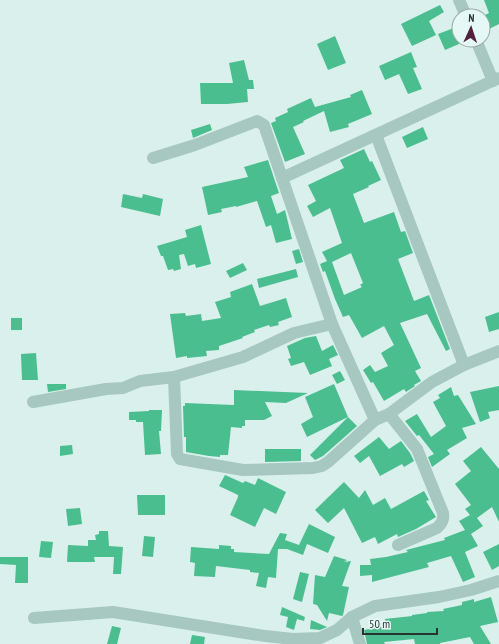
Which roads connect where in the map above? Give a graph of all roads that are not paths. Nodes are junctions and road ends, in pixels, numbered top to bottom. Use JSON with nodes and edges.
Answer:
{"nodes":[{"id":1,"x":480,"y":48,"type":"edge"},
{"id":2,"x":496,"y":79,"type":"edge"},
{"id":3,"x":376,"y":135,"type":"junction"},
{"id":4,"x":153,"y":158,"type":"dead end"},
{"id":5,"x":282,"y":178,"type":"junction"},
{"id":6,"x":332,"y":324,"type":"junction"},
{"id":7,"x":499,"y":351,"type":"edge"},
{"id":8,"x":464,"y":365,"type":"junction"},
{"id":9,"x":174,"y":377,"type":"junction"},
{"id":10,"x":33,"y":402,"type":"dead end"},
{"id":11,"x":388,"y":414,"type":"junction"},
{"id":12,"x":375,"y":420,"type":"junction"},
{"id":13,"x":398,"y":545,"type":"dead end"},
{"id":14,"x":499,"y":581,"type":"edge"},
{"id":15,"x":352,"y":617,"type":"junction"},
{"id":16,"x":34,"y":618,"type":"dead end"},
{"id":17,"x":360,"y":644,"type":"edge"}],
"edges":[{"from":1,"to":2,"type":"street"},
{"from":2,"to":3,"type":"street"},
{"from":3,"to":5,"type":"street"},
{"from":3,"to":8,"type":"street"},
{"from":4,"to":5,"type":"street"},
{"from":5,"to":6,"type":"street"},
{"from":6,"to":9,"type":"street"},
{"from":6,"to":12,"type":"street"},
{"from":7,"to":8,"type":"street"},
{"from":8,"to":11,"type":"street"},
{"from":9,"to":10,"type":"street"},
{"from":9,"to":12,"type":"street"},
{"from":11,"to":12,"type":"street"},
{"from":11,"to":13,"type":"street"},
{"from":14,"to":15,"type":"street"},
{"from":15,"to":16,"type":"street"},
{"from":15,"to":17,"type":"street"}]}
